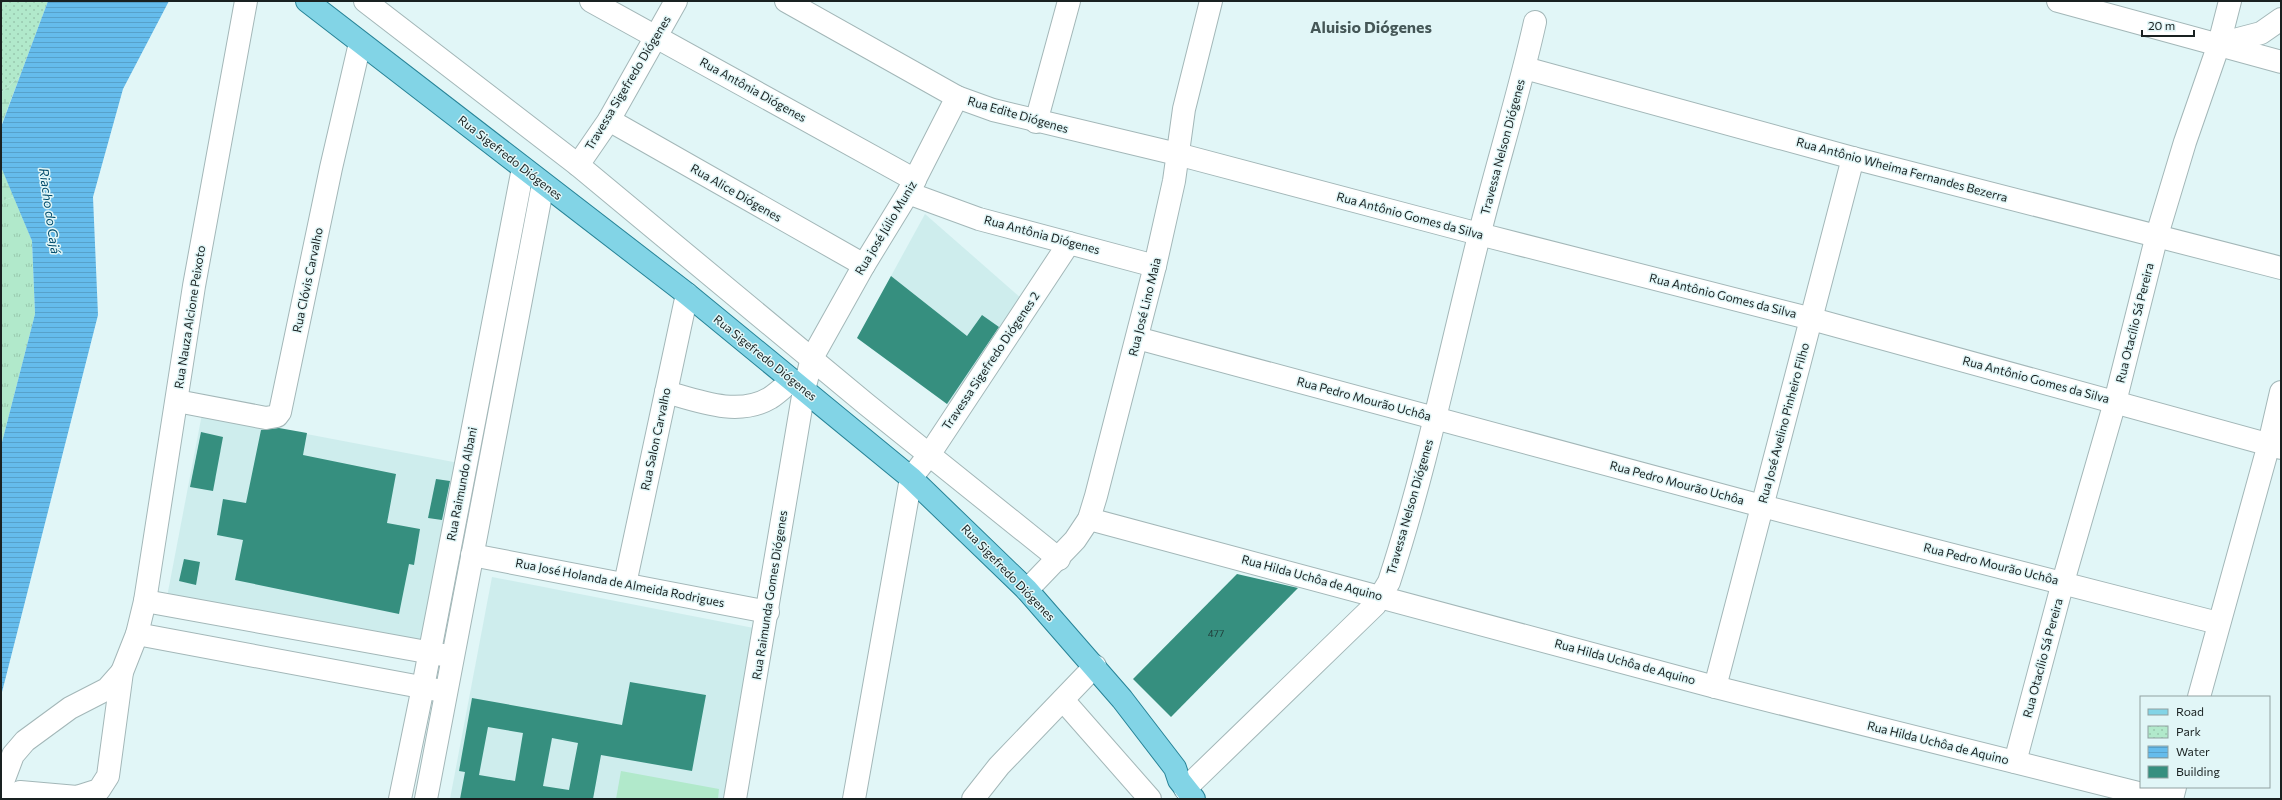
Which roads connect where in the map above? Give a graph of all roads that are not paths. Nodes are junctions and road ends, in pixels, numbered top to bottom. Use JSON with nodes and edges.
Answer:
{"nodes":[{"id":1,"x":246,"y":1,"type":"edge"},
{"id":2,"x":306,"y":1,"type":"edge"},
{"id":3,"x":365,"y":1,"type":"edge"},
{"id":4,"x":591,"y":1,"type":"edge"},
{"id":5,"x":676,"y":1,"type":"edge"},
{"id":6,"x":786,"y":1,"type":"edge"},
{"id":7,"x":1211,"y":1,"type":"edge"},
{"id":8,"x":2058,"y":1,"type":"edge"},
{"id":9,"x":2230,"y":1,"type":"edge"},
{"id":10,"x":1065,"y":2,"type":"edge"},
{"id":11,"x":2281,"y":19,"type":"edge"},
{"id":12,"x":1535,"y":22,"type":"dead end"},
{"id":13,"x":656,"y":37,"type":"junction"},
{"id":14,"x":360,"y":43,"type":"junction"},
{"id":15,"x":2219,"y":44,"type":"junction"},
{"id":16,"x":2281,"y":62,"type":"edge"},
{"id":17,"x":1525,"y":68,"type":"junction"},
{"id":18,"x":957,"y":97,"type":"junction"},
{"id":19,"x":609,"y":120,"type":"junction"},
{"id":20,"x":1036,"y":122,"type":"junction"},
{"id":21,"x":1176,"y":154,"type":"junction"},
{"id":22,"x":1853,"y":158,"type":"junction"},
{"id":23,"x":578,"y":165,"type":"junction"},
{"id":24,"x":522,"y":168,"type":"junction"},
{"id":25,"x":544,"y":184,"type":"junction"},
{"id":26,"x":912,"y":186,"type":"junction"},
{"id":27,"x":1479,"y":234,"type":"junction"},
{"id":28,"x":2157,"y":235,"type":"junction"},
{"id":29,"x":1069,"y":243,"type":"junction"},
{"id":30,"x":504,"y":263,"type":"junction"},
{"id":31,"x":864,"y":265,"type":"junction"},
{"id":32,"x":1155,"y":266,"type":"junction"},
{"id":33,"x":2281,"y":268,"type":"edge"},
{"id":34,"x":527,"y":271,"type":"junction"},
{"id":35,"x":687,"y":294,"type":"junction"},
{"id":36,"x":1812,"y":319,"type":"junction"},
{"id":37,"x":1137,"y":338,"type":"junction"},
{"id":38,"x":812,"y":358,"type":"junction"},
{"id":39,"x":798,"y":385,"type":"junction"},
{"id":40,"x":666,"y":392,"type":"junction"},
{"id":41,"x":2281,"y":392,"type":"edge"},
{"id":42,"x":177,"y":401,"type":"junction"},
{"id":43,"x":2115,"y":402,"type":"junction"},
{"id":44,"x":1435,"y":418,"type":"junction"},
{"id":45,"x":2275,"y":446,"type":"edge"},
{"id":46,"x":468,"y":449,"type":"junction"},
{"id":47,"x":492,"y":454,"type":"junction"},
{"id":48,"x":929,"y":455,"type":"junction"},
{"id":49,"x":911,"y":478,"type":"junction"},
{"id":50,"x":1762,"y":506,"type":"junction"},
{"id":51,"x":1089,"y":519,"type":"junction"},
{"id":52,"x":472,"y":555,"type":"junction"},
{"id":53,"x":1059,"y":558,"type":"junction"},
{"id":54,"x":2063,"y":582,"type":"junction"},
{"id":55,"x":625,"y":584,"type":"junction"},
{"id":56,"x":1027,"y":590,"type":"junction"},
{"id":57,"x":1381,"y":596,"type":"junction"},
{"id":58,"x":145,"y":601,"type":"junction"},
{"id":59,"x":768,"y":612,"type":"junction"},
{"id":60,"x":246,"y":619,"type":"junction"},
{"id":61,"x":2218,"y":623,"type":"junction"},
{"id":62,"x":137,"y":634,"type":"junction"},
{"id":63,"x":365,"y":641,"type":"junction"},
{"id":64,"x":239,"y":652,"type":"junction"},
{"id":65,"x":429,"y":652,"type":"junction"},
{"id":66,"x":454,"y":658,"type":"junction"},
{"id":67,"x":1095,"y":666,"type":"junction"},
{"id":68,"x":122,"y":672,"type":"junction"},
{"id":69,"x":358,"y":675,"type":"junction"},
{"id":70,"x":423,"y":687,"type":"junction"},
{"id":71,"x":1715,"y":687,"type":"junction"},
{"id":72,"x":447,"y":692,"type":"junction"},
{"id":73,"x":2199,"y":696,"type":"edge"},
{"id":74,"x":1063,"y":700,"type":"junction"},
{"id":75,"x":2015,"y":762,"type":"junction"},
{"id":76,"x":1,"y":787,"type":"edge"},
{"id":77,"x":2175,"y":788,"type":"edge"},
{"id":78,"x":1191,"y":789,"type":"edge"},
{"id":79,"x":5,"y":799,"type":"edge"},
{"id":80,"x":400,"y":799,"type":"edge"},
{"id":81,"x":426,"y":799,"type":"edge"},
{"id":82,"x":736,"y":799,"type":"edge"},
{"id":83,"x":854,"y":799,"type":"edge"},
{"id":84,"x":973,"y":799,"type":"edge"},
{"id":85,"x":1150,"y":799,"type":"edge"},
{"id":86,"x":1210,"y":799,"type":"edge"},
{"id":87,"x":2162,"y":799,"type":"edge"},
{"id":88,"x":2172,"y":799,"type":"edge"}],
"edges":[{"from":1,"to":42,"type":"street","name":"Rua Nauza Alcione Peixoto"},
{"from":2,"to":14,"type":"main road","name":"Rua Sigefredo Diógenes"},
{"from":3,"to":23,"type":"street"},
{"from":4,"to":13,"type":"street","name":"Rua Antônia Diógenes"},
{"from":5,"to":13,"type":"street","name":"Travessa Sigefredo Diógenes"},
{"from":6,"to":18,"type":"street","name":"Rua Edite Diógenes"},
{"from":7,"to":21,"type":"street","name":"Rua José Lino Maia"},
{"from":8,"to":15,"type":"street"},
{"from":9,"to":15,"type":"street","name":"Rua Otacílio Sá Pereira"},
{"from":10,"to":20,"type":"street"},
{"from":11,"to":15,"type":"street"},
{"from":12,"to":17,"type":"street","name":"Travessa Nelson Diógenes"},
{"from":13,"to":19,"type":"street","name":"Travessa Sigefredo Diógenes"},
{"from":13,"to":26,"type":"street","name":"Rua Antônia Diógenes"},
{"from":14,"to":24,"type":"main road","name":"Rua Sigefredo Diógenes"},
{"from":14,"to":42,"type":"street","name":"Rua Clóvis Carvalho"},
{"from":15,"to":16,"type":"street"},
{"from":15,"to":28,"type":"street","name":"Rua Otacílio Sá Pereira"},
{"from":17,"to":22,"type":"street","name":"Rua Antônio Wheima Fernandes Bezerra"},
{"from":17,"to":27,"type":"street","name":"Travessa Nelson Diógenes"},
{"from":18,"to":20,"type":"street","name":"Rua Edite Diógenes"},
{"from":18,"to":26,"type":"street","name":"Rua josé Júlio Muniz"},
{"from":19,"to":23,"type":"street","name":"Travessa Sigefredo Diógenes"},
{"from":19,"to":31,"type":"street","name":"Rua Alice Diógenes"},
{"from":20,"to":21,"type":"street","name":"Rua Edite Diógenes"},
{"from":21,"to":27,"type":"street","name":"Rua Antônio Gomes da Silva"},
{"from":21,"to":32,"type":"street","name":"Rua José Lino Maia"},
{"from":22,"to":28,"type":"street","name":"Rua Antônio Wheima Fernandes Bezerra"},
{"from":22,"to":36,"type":"street","name":"Rua José Avelino Pinheiro Filho"},
{"from":23,"to":38,"type":"street"},
{"from":24,"to":25,"type":"main road","name":"Rua Sigefredo Diógenes"},
{"from":24,"to":30,"type":"street","name":"Rua Raimundo Albani"},
{"from":25,"to":34,"type":"street","name":"Rua Raimundo Albani"},
{"from":25,"to":35,"type":"main road","name":"Rua Sigefredo Diógenes"},
{"from":26,"to":29,"type":"street","name":"Rua Antônia Diógenes"},
{"from":26,"to":31,"type":"street","name":"Rua josé Júlio Muniz"},
{"from":27,"to":36,"type":"street","name":"Rua Antônio Gomes da Silva"},
{"from":27,"to":44,"type":"street","name":"Travessa Nelson Diógenes"},
{"from":28,"to":33,"type":"street","name":"Rua Antônio Wheima Fernandes Bezerra"},
{"from":28,"to":43,"type":"street","name":"Rua Otacílio Sá Pereira"},
{"from":29,"to":32,"type":"street","name":"Rua Antônia Diógenes"},
{"from":29,"to":48,"type":"street","name":"Travessa Sigefredo Diógenes 2"},
{"from":30,"to":34,"type":"street"},
{"from":30,"to":46,"type":"street","name":"Rua Raimundo Albani"},
{"from":31,"to":38,"type":"street","name":"Rua josé Júlio Muniz"},
{"from":32,"to":37,"type":"street","name":"Rua José Lino Maia"},
{"from":34,"to":47,"type":"street","name":"Rua Raimundo Albani"},
{"from":35,"to":39,"type":"main road","name":"Rua Sigefredo Diógenes"},
{"from":35,"to":40,"type":"street","name":"Rua Salon Carvalho"},
{"from":36,"to":43,"type":"street","name":"Rua Antônio Gomes da Silva"},
{"from":36,"to":50,"type":"street","name":"Rua José Avelino Pinheiro Filho"},
{"from":37,"to":44,"type":"street","name":"Rua Pedro Mourão Uchôa"},
{"from":37,"to":51,"type":"street","name":"Rua José Lino Maia"},
{"from":38,"to":39,"type":"street","name":"Rua josé Júlio Muniz"},
{"from":38,"to":48,"type":"street"},
{"from":39,"to":40,"type":"street"},
{"from":39,"to":49,"type":"main road","name":"Rua Sigefredo Diógenes"},
{"from":39,"to":59,"type":"street","name":"Rua Raimunda Gomes Diógenes"},
{"from":40,"to":55,"type":"street","name":"Rua Salon Carvalho"},
{"from":41,"to":45,"type":"street"},
{"from":42,"to":58,"type":"street","name":"Rua Nauza Alcione Peixoto"},
{"from":43,"to":45,"type":"street","name":"Rua Antônio Gomes da Silva"},
{"from":43,"to":54,"type":"street","name":"Rua Otacílio Sá Pereira"},
{"from":44,"to":50,"type":"street","name":"Rua Pedro Mourão Uchôa"},
{"from":44,"to":57,"type":"street","name":"Travessa Nelson Diógenes"},
{"from":45,"to":61,"type":"street"},
{"from":46,"to":47,"type":"street"},
{"from":46,"to":65,"type":"street","name":"Rua Raimundo Albani"},
{"from":47,"to":52,"type":"street","name":"Rua Raimundo Albani"},
{"from":48,"to":49,"type":"street","name":"Travessa Sigefredo Diógenes 2"},
{"from":48,"to":53,"type":"street"},
{"from":49,"to":56,"type":"main road","name":"Rua Sigefredo Diógenes"},
{"from":49,"to":83,"type":"street"},
{"from":50,"to":54,"type":"street","name":"Rua Pedro Mourão Uchôa"},
{"from":50,"to":71,"type":"street","name":"Rua José Avelino Pinheiro Filho"},
{"from":51,"to":53,"type":"street","name":"Rua José Lino Maia"},
{"from":51,"to":57,"type":"street","name":"Rua Hilda Uchôa de Aquino"},
{"from":52,"to":55,"type":"street","name":"Rua José Holanda de Almeida Rodrigues"},
{"from":52,"to":66,"type":"street","name":"Rua Raimundo Albani"},
{"from":53,"to":56,"type":"street","name":"Rua José Lino Maia"},
{"from":54,"to":61,"type":"street","name":"Rua Pedro Mourão Uchôa"},
{"from":54,"to":75,"type":"street","name":"Rua Otacílio Sá Pereira"},
{"from":55,"to":59,"type":"street","name":"Rua José Holanda de Almeida Rodrigues"},
{"from":56,"to":67,"type":"main road","name":"Rua Sigefredo Diógenes"},
{"from":57,"to":71,"type":"street","name":"Rua Hilda Uchôa de Aquino"},
{"from":57,"to":78,"type":"street","name":"Travessa Nelson Diógenes"},
{"from":58,"to":60,"type":"street"},
{"from":58,"to":62,"type":"street","name":"Rua Nauza Alcione Peixoto"},
{"from":59,"to":82,"type":"street","name":"Rua Raimunda Gomes Diógenes"},
{"from":60,"to":63,"type":"street"},
{"from":60,"to":64,"type":"street"},
{"from":61,"to":73,"type":"street"},
{"from":62,"to":64,"type":"street"},
{"from":62,"to":68,"type":"street","name":"Rua Nauza Alcione Peixoto"},
{"from":63,"to":65,"type":"street"},
{"from":63,"to":69,"type":"street"},
{"from":64,"to":69,"type":"street"},
{"from":65,"to":66,"type":"street"},
{"from":65,"to":70,"type":"street","name":"Rua Raimundo Albani"},
{"from":66,"to":72,"type":"street","name":"Rua Raimundo Albani"},
{"from":67,"to":74,"type":"street"},
{"from":67,"to":78,"type":"main road","name":"Rua Sigefredo Diógenes"},
{"from":68,"to":76,"type":"street"},
{"from":68,"to":79,"type":"street"},
{"from":69,"to":70,"type":"street"},
{"from":70,"to":72,"type":"street"},
{"from":70,"to":80,"type":"street","name":"Rua Raimundo Albani"},
{"from":71,"to":75,"type":"street","name":"Rua Hilda Uchôa de Aquino"},
{"from":72,"to":81,"type":"street","name":"Rua Raimundo Albani"},
{"from":74,"to":84,"type":"street"},
{"from":74,"to":85,"type":"street"},
{"from":75,"to":87,"type":"street","name":"Rua Hilda Uchôa de Aquino"},
{"from":77,"to":88,"type":"street"},
{"from":78,"to":86,"type":"main road","name":"Rua Sigefredo Diógenes"}]}
